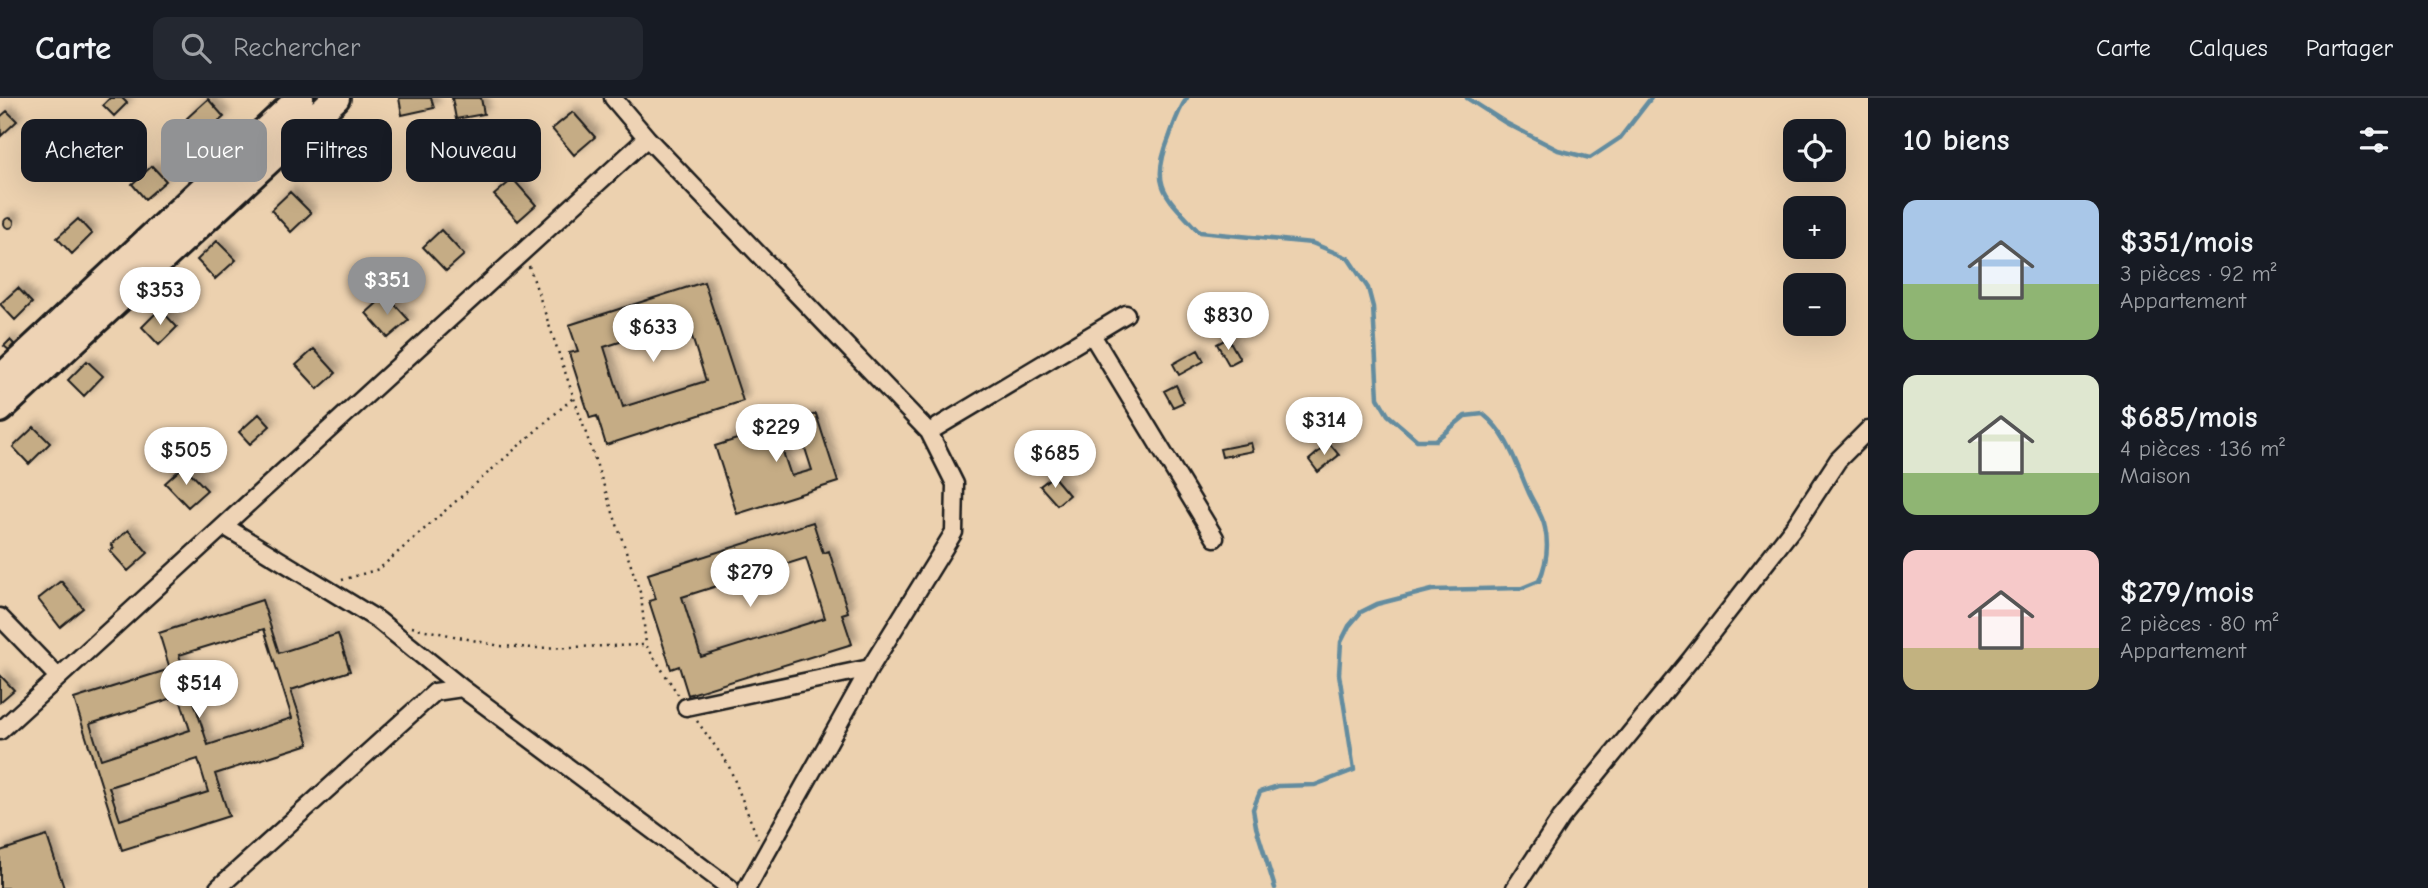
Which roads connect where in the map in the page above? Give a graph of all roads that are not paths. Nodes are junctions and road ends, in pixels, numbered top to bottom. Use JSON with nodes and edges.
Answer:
{"nodes":[{"id":1,"x":300,"y":98,"type":"edge"},
{"id":2,"x":336,"y":98,"type":"edge"},
{"id":3,"x":613,"y":98,"type":"edge"},
{"id":4,"x":647,"y":138,"type":"junction"},
{"id":5,"x":1126,"y":314,"type":"dead end"},
{"id":6,"x":1092,"y":335,"type":"junction"},
{"id":7,"x":0,"y":379,"type":"edge"},
{"id":8,"x":0,"y":409,"type":"edge"},
{"id":9,"x":1868,"y":430,"type":"edge"},
{"id":10,"x":929,"y":432,"type":"junction"},
{"id":11,"x":224,"y":526,"type":"junction"},
{"id":12,"x":1215,"y":538,"type":"dead end"},
{"id":13,"x":0,"y":617,"type":"edge"},
{"id":14,"x":870,"y":668,"type":"junction"},
{"id":15,"x":58,"y":677,"type":"junction"},
{"id":16,"x":462,"y":688,"type":"junction"},
{"id":17,"x":687,"y":707,"type":"road end"},
{"id":18,"x":0,"y":730,"type":"edge"},
{"id":19,"x":218,"y":888,"type":"edge"},
{"id":20,"x":730,"y":888,"type":"edge"},
{"id":21,"x":747,"y":888,"type":"edge"},
{"id":22,"x":1515,"y":888,"type":"edge"}],
"edges":[{"from":1,"to":7,"type":"main road"},
{"from":2,"to":8,"type":"main road"},
{"from":3,"to":4,"type":"street"},
{"from":4,"to":10,"type":"street"},
{"from":4,"to":11,"type":"street"},
{"from":5,"to":6,"type":"street"},
{"from":6,"to":10,"type":"street"},
{"from":6,"to":12,"type":"street"},
{"from":9,"to":22,"type":"street"},
{"from":10,"to":14,"type":"street"},
{"from":11,"to":15,"type":"street"},
{"from":11,"to":16,"type":"street"},
{"from":13,"to":15,"type":"street"},
{"from":14,"to":17,"type":"street"},
{"from":14,"to":21,"type":"street"},
{"from":15,"to":18,"type":"street"},
{"from":16,"to":19,"type":"street"},
{"from":16,"to":20,"type":"street"}]}
